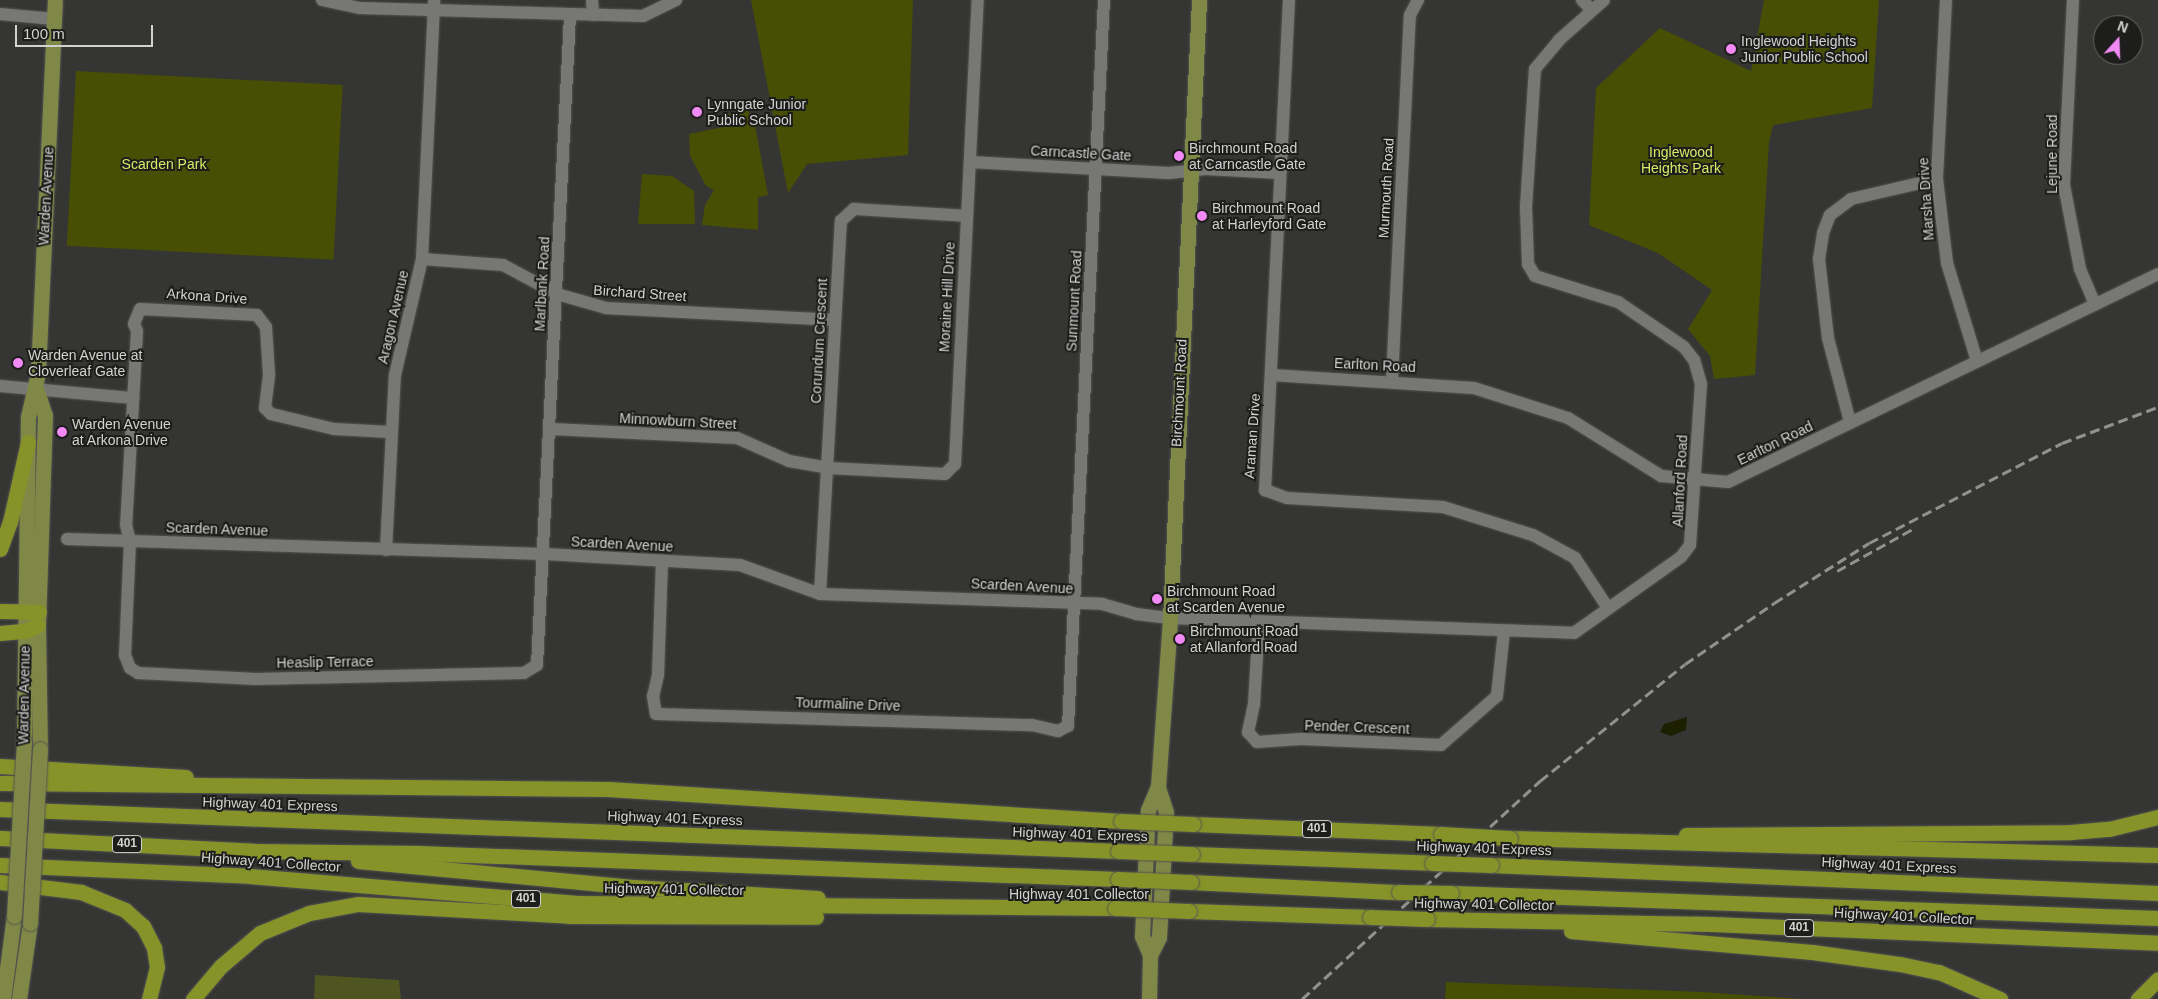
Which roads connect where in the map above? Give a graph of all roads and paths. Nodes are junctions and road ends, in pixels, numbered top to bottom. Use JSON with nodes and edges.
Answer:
{"nodes":[{"id":1,"x":55,"y":0,"type":"edge"},
{"id":2,"x":322,"y":0,"type":"edge"},
{"id":3,"x":592,"y":0,"type":"edge"},
{"id":4,"x":676,"y":0,"type":"edge"},
{"id":5,"x":978,"y":0,"type":"edge"},
{"id":6,"x":1104,"y":0,"type":"edge"},
{"id":7,"x":1199,"y":0,"type":"edge"},
{"id":8,"x":1289,"y":0,"type":"edge"},
{"id":9,"x":1418,"y":0,"type":"edge"},
{"id":10,"x":1582,"y":0,"type":"edge"},
{"id":11,"x":1604,"y":0,"type":"edge"},
{"id":12,"x":1946,"y":0,"type":"edge"},
{"id":13,"x":2073,"y":0,"type":"edge"},
{"id":14,"x":434,"y":6,"type":"edge"},
{"id":15,"x":1592,"y":10,"type":"junction"},
{"id":16,"x":0,"y":14,"type":"edge"},
{"id":17,"x":570,"y":15,"type":"junction"},
{"id":18,"x":593,"y":15,"type":"junction"},
{"id":19,"x":54,"y":19,"type":"junction"},
{"id":20,"x":970,"y":162,"type":"junction"},
{"id":21,"x":1096,"y":168,"type":"junction"},
{"id":22,"x":1191,"y":171,"type":"junction"},
{"id":23,"x":1280,"y":173,"type":"junction"},
{"id":24,"x":1937,"y":179,"type":"junction"},
{"id":25,"x":967,"y":216,"type":"junction"},
{"id":26,"x":422,"y":259,"type":"junction"},
{"id":27,"x":2158,"y":274,"type":"edge"},
{"id":28,"x":557,"y":294,"type":"junction"},
{"id":29,"x":2095,"y":304,"type":"junction"},
{"id":30,"x":835,"y":320,"type":"junction"},
{"id":31,"x":1977,"y":362,"type":"junction"},
{"id":32,"x":1271,"y":375,"type":"junction"},
{"id":33,"x":1392,"y":380,"type":"junction"},
{"id":34,"x":0,"y":386,"type":"edge"},
{"id":35,"x":37,"y":391,"type":"junction"},
{"id":36,"x":133,"y":398,"type":"junction"},
{"id":37,"x":1850,"y":422,"type":"junction"},
{"id":38,"x":551,"y":429,"type":"junction"},
{"id":39,"x":390,"y":432,"type":"junction"},
{"id":40,"x":28,"y":442,"type":"junction"},
{"id":41,"x":828,"y":468,"type":"junction"},
{"id":42,"x":1696,"y":479,"type":"junction"},
{"id":43,"x":67,"y":539,"type":"dead end"},
{"id":44,"x":130,"y":541,"type":"junction"},
{"id":45,"x":0,"y":549,"type":"edge"},
{"id":46,"x":386,"y":550,"type":"junction"},
{"id":47,"x":544,"y":554,"type":"junction"},
{"id":48,"x":662,"y":561,"type":"junction"},
{"id":49,"x":820,"y":594,"type":"junction"},
{"id":50,"x":1074,"y":603,"type":"junction"},
{"id":51,"x":1608,"y":608,"type":"junction"},
{"id":52,"x":0,"y":611,"type":"edge"},
{"id":53,"x":1170,"y":618,"type":"junction"},
{"id":54,"x":32,"y":620,"type":"junction"},
{"id":55,"x":1259,"y":622,"type":"junction"},
{"id":56,"x":0,"y":632,"type":"edge"},
{"id":57,"x":1504,"y":632,"type":"junction"},
{"id":58,"x":0,"y":766,"type":"edge"},
{"id":59,"x":0,"y":783,"type":"edge"},
{"id":60,"x":289,"y":788,"type":"junction"},
{"id":61,"x":0,"y":809,"type":"edge"},
{"id":62,"x":2158,"y":816,"type":"edge"},
{"id":63,"x":0,"y":838,"type":"edge"},
{"id":64,"x":1619,"y":843,"type":"junction"},
{"id":65,"x":254,"y":851,"type":"junction"},
{"id":66,"x":2158,"y":855,"type":"edge"},
{"id":67,"x":0,"y":865,"type":"edge"},
{"id":68,"x":0,"y":882,"type":"edge"},
{"id":69,"x":2158,"y":893,"type":"edge"},
{"id":70,"x":1053,"y":911,"type":"junction"},
{"id":71,"x":2158,"y":918,"type":"edge"},
{"id":72,"x":1433,"y":919,"type":"junction"},
{"id":73,"x":2158,"y":943,"type":"edge"},
{"id":74,"x":2158,"y":979,"type":"edge"},
{"id":75,"x":3,"y":999,"type":"edge"},
{"id":76,"x":20,"y":999,"type":"edge"},
{"id":77,"x":149,"y":999,"type":"edge"},
{"id":78,"x":194,"y":999,"type":"edge"},
{"id":79,"x":1149,"y":999,"type":"edge"},
{"id":80,"x":2000,"y":999,"type":"edge"},
{"id":81,"x":2138,"y":999,"type":"edge"}],
"edges":[{"from":1,"to":19,"type":"main road","name":"Warden Avenue"},
{"from":2,"to":14,"type":"street"},
{"from":3,"to":18,"type":"street"},
{"from":4,"to":18,"type":"street"},
{"from":5,"to":20,"type":"street","name":"Moraine Hill Drive"},
{"from":6,"to":21,"type":"street","name":"Sunmount Road"},
{"from":7,"to":22,"type":"main road","name":"Birchmount Road"},
{"from":8,"to":23,"type":"street","name":"Araman Drive"},
{"from":9,"to":33,"type":"street","name":"Murmouth Road"},
{"from":10,"to":15,"type":"street"},
{"from":11,"to":15,"type":"street","name":"Allanford Road"},
{"from":12,"to":24,"type":"street","name":"Marsha Drive"},
{"from":13,"to":29,"type":"street","name":"Lejune Road"},
{"from":14,"to":17,"type":"street"},
{"from":14,"to":26,"type":"street","name":"Aragon Avenue"},
{"from":15,"to":42,"type":"street","name":"Allanford Road"},
{"from":16,"to":19,"type":"street"},
{"from":17,"to":18,"type":"street"},
{"from":17,"to":28,"type":"street","name":"Marlbank Road"},
{"from":19,"to":35,"type":"main road","name":"Warden Avenue"},
{"from":20,"to":21,"type":"street","name":"Carncastle Gate"},
{"from":20,"to":25,"type":"street","name":"Moraine Hill Drive"},
{"from":21,"to":22,"type":"street","name":"Carncastle Gate"},
{"from":21,"to":50,"type":"street","name":"Sunmount Road"},
{"from":22,"to":23,"type":"street","name":"Carncastle Gate"},
{"from":22,"to":53,"type":"main road","name":"Birchmount Road"},
{"from":23,"to":32,"type":"street","name":"Araman Drive"},
{"from":24,"to":31,"type":"street","name":"Marsha Drive"},
{"from":24,"to":37,"type":"street"},
{"from":25,"to":30,"type":"street","name":"Corundum Crescent"},
{"from":25,"to":41,"type":"street","name":"Moraine Hill Drive"},
{"from":26,"to":28,"type":"street","name":"Birchard Street"},
{"from":26,"to":39,"type":"street","name":"Aragon Avenue"},
{"from":27,"to":29,"type":"street","name":"Earlton Road"},
{"from":28,"to":30,"type":"street","name":"Birchard Street"},
{"from":28,"to":38,"type":"street","name":"Marlbank Road"},
{"from":29,"to":31,"type":"street","name":"Earlton Road"},
{"from":30,"to":41,"type":"street","name":"Corundum Crescent"},
{"from":31,"to":37,"type":"street","name":"Earlton Road"},
{"from":32,"to":33,"type":"street","name":"Earlton Road"},
{"from":32,"to":51,"type":"street","name":"Araman Drive"},
{"from":33,"to":42,"type":"street","name":"Earlton Road"},
{"from":34,"to":35,"type":"street"},
{"from":35,"to":36,"type":"street"},
{"from":35,"to":40,"type":"main road","name":"Warden Avenue"},
{"from":35,"to":54,"type":"main road","name":"Warden Avenue"},
{"from":36,"to":39,"type":"street","name":"Arkona Drive"},
{"from":36,"to":44,"type":"street","name":"Arkona Drive"},
{"from":37,"to":42,"type":"street","name":"Earlton Road"},
{"from":38,"to":41,"type":"street","name":"Minnowburn Street"},
{"from":38,"to":47,"type":"street","name":"Marlbank Road"},
{"from":39,"to":46,"type":"street","name":"Aragon Avenue"},
{"from":40,"to":45,"type":"highway"},
{"from":40,"to":54,"type":"main road","name":"Warden Avenue"},
{"from":41,"to":49,"type":"street","name":"Corundum Crescent"},
{"from":42,"to":51,"type":"street","name":"Allanford Road"},
{"from":43,"to":44,"type":"street","name":"Scarden Avenue"},
{"from":44,"to":46,"type":"street","name":"Scarden Avenue"},
{"from":44,"to":47,"type":"street","name":"Heaslip Terrace"},
{"from":46,"to":47,"type":"street","name":"Scarden Avenue"},
{"from":47,"to":48,"type":"street","name":"Scarden Avenue"},
{"from":48,"to":49,"type":"street","name":"Scarden Avenue"},
{"from":48,"to":50,"type":"street","name":"Tourmaline Drive"},
{"from":49,"to":50,"type":"street","name":"Scarden Avenue"},
{"from":50,"to":53,"type":"street","name":"Scarden Avenue"},
{"from":51,"to":57,"type":"street","name":"Allanford Road"},
{"from":52,"to":54,"type":"highway"},
{"from":53,"to":55,"type":"street","name":"Allanford Road"},
{"from":53,"to":79,"type":"main road","name":"Birchmount Road"},
{"from":54,"to":56,"type":"highway"},
{"from":54,"to":75,"type":"main road","name":"Warden Avenue","bridge":true},
{"from":54,"to":76,"type":"main road","name":"Warden Avenue","bridge":true},
{"from":55,"to":57,"type":"street","name":"Allanford Road"},
{"from":55,"to":57,"type":"street","name":"Pender Crescent"},
{"from":58,"to":60,"type":"highway"},
{"from":59,"to":60,"type":"highway","number":"401"},
{"from":60,"to":64,"type":"highway","number":"401","bridge":true},
{"from":61,"to":69,"type":"highway","name":"Highway 401 Express","number":"401","bridge":true},
{"from":62,"to":64,"type":"highway"},
{"from":63,"to":65,"type":"highway","number":"401"},
{"from":64,"to":66,"type":"highway","number":"401"},
{"from":65,"to":70,"type":"highway"},
{"from":65,"to":71,"type":"highway","number":"401","bridge":true},
{"from":67,"to":70,"type":"highway","name":"Highway 401 Collector","number":"401"},
{"from":68,"to":77,"type":"highway"},
{"from":70,"to":72,"type":"highway","name":"Highway 401 Collector","number":"401","bridge":true},
{"from":70,"to":78,"type":"highway"},
{"from":72,"to":73,"type":"highway","name":"Highway 401 Collector","number":"401"},
{"from":72,"to":80,"type":"highway"},
{"from":74,"to":81,"type":"highway"}]}
